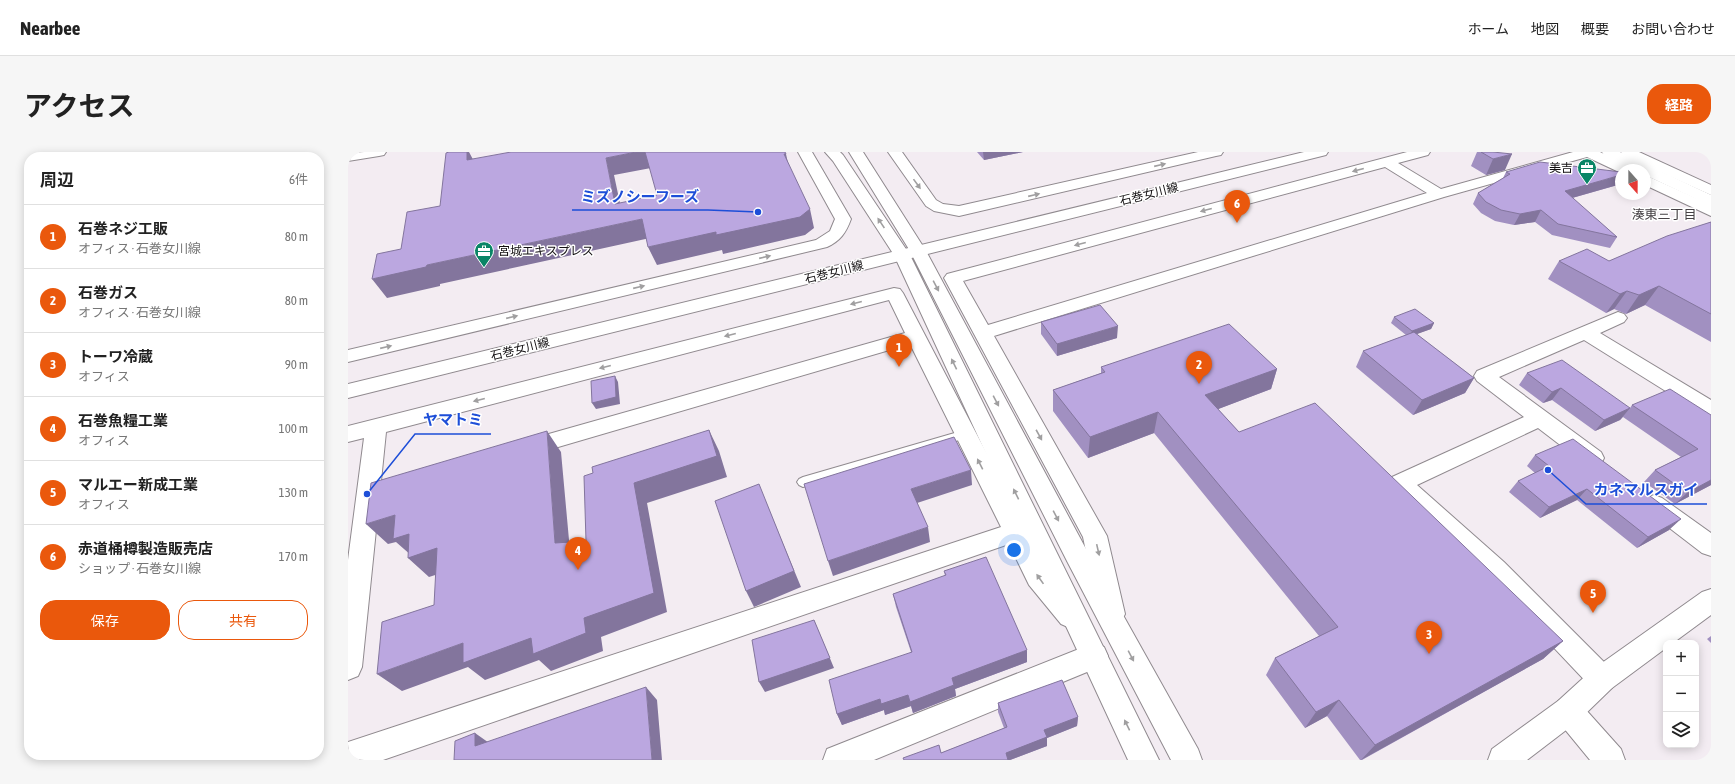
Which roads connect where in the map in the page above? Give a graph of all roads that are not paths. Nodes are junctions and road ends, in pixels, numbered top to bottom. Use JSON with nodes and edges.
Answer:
{"nodes":[{"id":1,"x":379,"y":152,"type":"edge"},
{"id":2,"x":805,"y":152,"type":"edge"},
{"id":3,"x":832,"y":152,"type":"edge"},
{"id":4,"x":856,"y":152,"type":"edge"},
{"id":5,"x":895,"y":152,"type":"edge"},
{"id":6,"x":1216,"y":152,"type":"edge"},
{"id":7,"x":1321,"y":152,"type":"edge"},
{"id":8,"x":1423,"y":152,"type":"edge"},
{"id":9,"x":1589,"y":152,"type":"edge"},
{"id":10,"x":1609,"y":152,"type":"edge"},
{"id":11,"x":1628,"y":152,"type":"edge"},
{"id":12,"x":348,"y":157,"type":"edge"},
{"id":13,"x":1387,"y":162,"type":"junction"},
{"id":14,"x":1615,"y":165,"type":"edge"},
{"id":15,"x":1651,"y":182,"type":"edge"},
{"id":16,"x":1711,"y":191,"type":"edge"},
{"id":17,"x":1439,"y":194,"type":"junction"},
{"id":18,"x":1711,"y":201,"type":"edge"},
{"id":19,"x":1711,"y":211,"type":"edge"},
{"id":20,"x":910,"y":253,"type":"junction"},
{"id":21,"x":1618,"y":318,"type":"dead end"},
{"id":22,"x":1585,"y":332,"type":"junction"},
{"id":23,"x":983,"y":333,"type":"junction"},
{"id":24,"x":916,"y":336,"type":"junction"},
{"id":25,"x":348,"y":356,"type":"edge"},
{"id":26,"x":348,"y":391,"type":"edge"},
{"id":27,"x":1711,"y":410,"type":"edge"},
{"id":28,"x":1540,"y":418,"type":"junction"},
{"id":29,"x":376,"y":426,"type":"junction"},
{"id":30,"x":348,"y":434,"type":"edge"},
{"id":31,"x":965,"y":434,"type":"junction"},
{"id":32,"x":504,"y":454,"type":"edge"},
{"id":33,"x":1610,"y":470,"type":"edge"},
{"id":34,"x":803,"y":482,"type":"dead end"},
{"id":35,"x":1641,"y":494,"type":"edge"},
{"id":36,"x":1015,"y":532,"type":"junction"},
{"id":37,"x":1711,"y":546,"type":"edge"},
{"id":38,"x":1711,"y":600,"type":"edge"},
{"id":39,"x":1115,"y":625,"type":"junction"},
{"id":40,"x":1082,"y":631,"type":"junction"},
{"id":41,"x":1094,"y":656,"type":"junction"},
{"id":42,"x":348,"y":667,"type":"edge"},
{"id":43,"x":1602,"y":679,"type":"junction"},
{"id":44,"x":1568,"y":711,"type":"junction"},
{"id":45,"x":1518,"y":756,"type":"edge"},
{"id":46,"x":348,"y":757,"type":"edge"},
{"id":47,"x":838,"y":760,"type":"edge"},
{"id":48,"x":1144,"y":760,"type":"edge"},
{"id":49,"x":1187,"y":760,"type":"edge"},
{"id":50,"x":1610,"y":760,"type":"edge"}],
"edges":[{"from":1,"to":12,"type":"street"},
{"from":25,"to":2,"type":"street","one_way":true},
{"from":20,"to":3,"type":"street","one_way":true},
{"from":4,"to":20,"type":"street"},
{"from":5,"to":6,"type":"street","one_way":true},
{"from":7,"to":20,"type":"street","name":"石巻女川線"},
{"from":8,"to":13,"type":"street"},
{"from":9,"to":14,"type":"street"},
{"from":9,"to":17,"type":"street"},
{"from":10,"to":18,"type":"street"},
{"from":11,"to":16,"type":"street"},
{"from":13,"to":17,"type":"street"},
{"from":13,"to":23,"type":"street","one_way":true},
{"from":15,"to":19,"type":"street"},
{"from":17,"to":23,"type":"street"},
{"from":20,"to":26,"type":"street","name":"石巻女川線"},
{"from":20,"to":39,"type":"street","one_way":true},
{"from":40,"to":20,"type":"street","one_way":true},
{"from":21,"to":22,"type":"street"},
{"from":22,"to":27,"type":"street"},
{"from":22,"to":28,"type":"street"},
{"from":23,"to":39,"type":"street","one_way":true},
{"from":24,"to":29,"type":"street","one_way":true},
{"from":24,"to":31,"type":"street"},
{"from":24,"to":32,"type":"street"},
{"from":28,"to":33,"type":"street"},
{"from":28,"to":43,"type":"street"},
{"from":29,"to":30,"type":"street"},
{"from":29,"to":42,"type":"street"},
{"from":31,"to":34,"type":"lane"},
{"from":36,"to":31,"type":"street","one_way":true},
{"from":35,"to":37,"type":"street"},
{"from":40,"to":36,"type":"street","one_way":true},
{"from":36,"to":46,"type":"street"},
{"from":38,"to":43,"type":"street"},
{"from":39,"to":49,"type":"street","one_way":true},
{"from":40,"to":41,"type":"street"},
{"from":41,"to":47,"type":"street"},
{"from":48,"to":41,"type":"street","one_way":true},
{"from":43,"to":44,"type":"street"},
{"from":44,"to":45,"type":"street"},
{"from":44,"to":50,"type":"street"}]}
